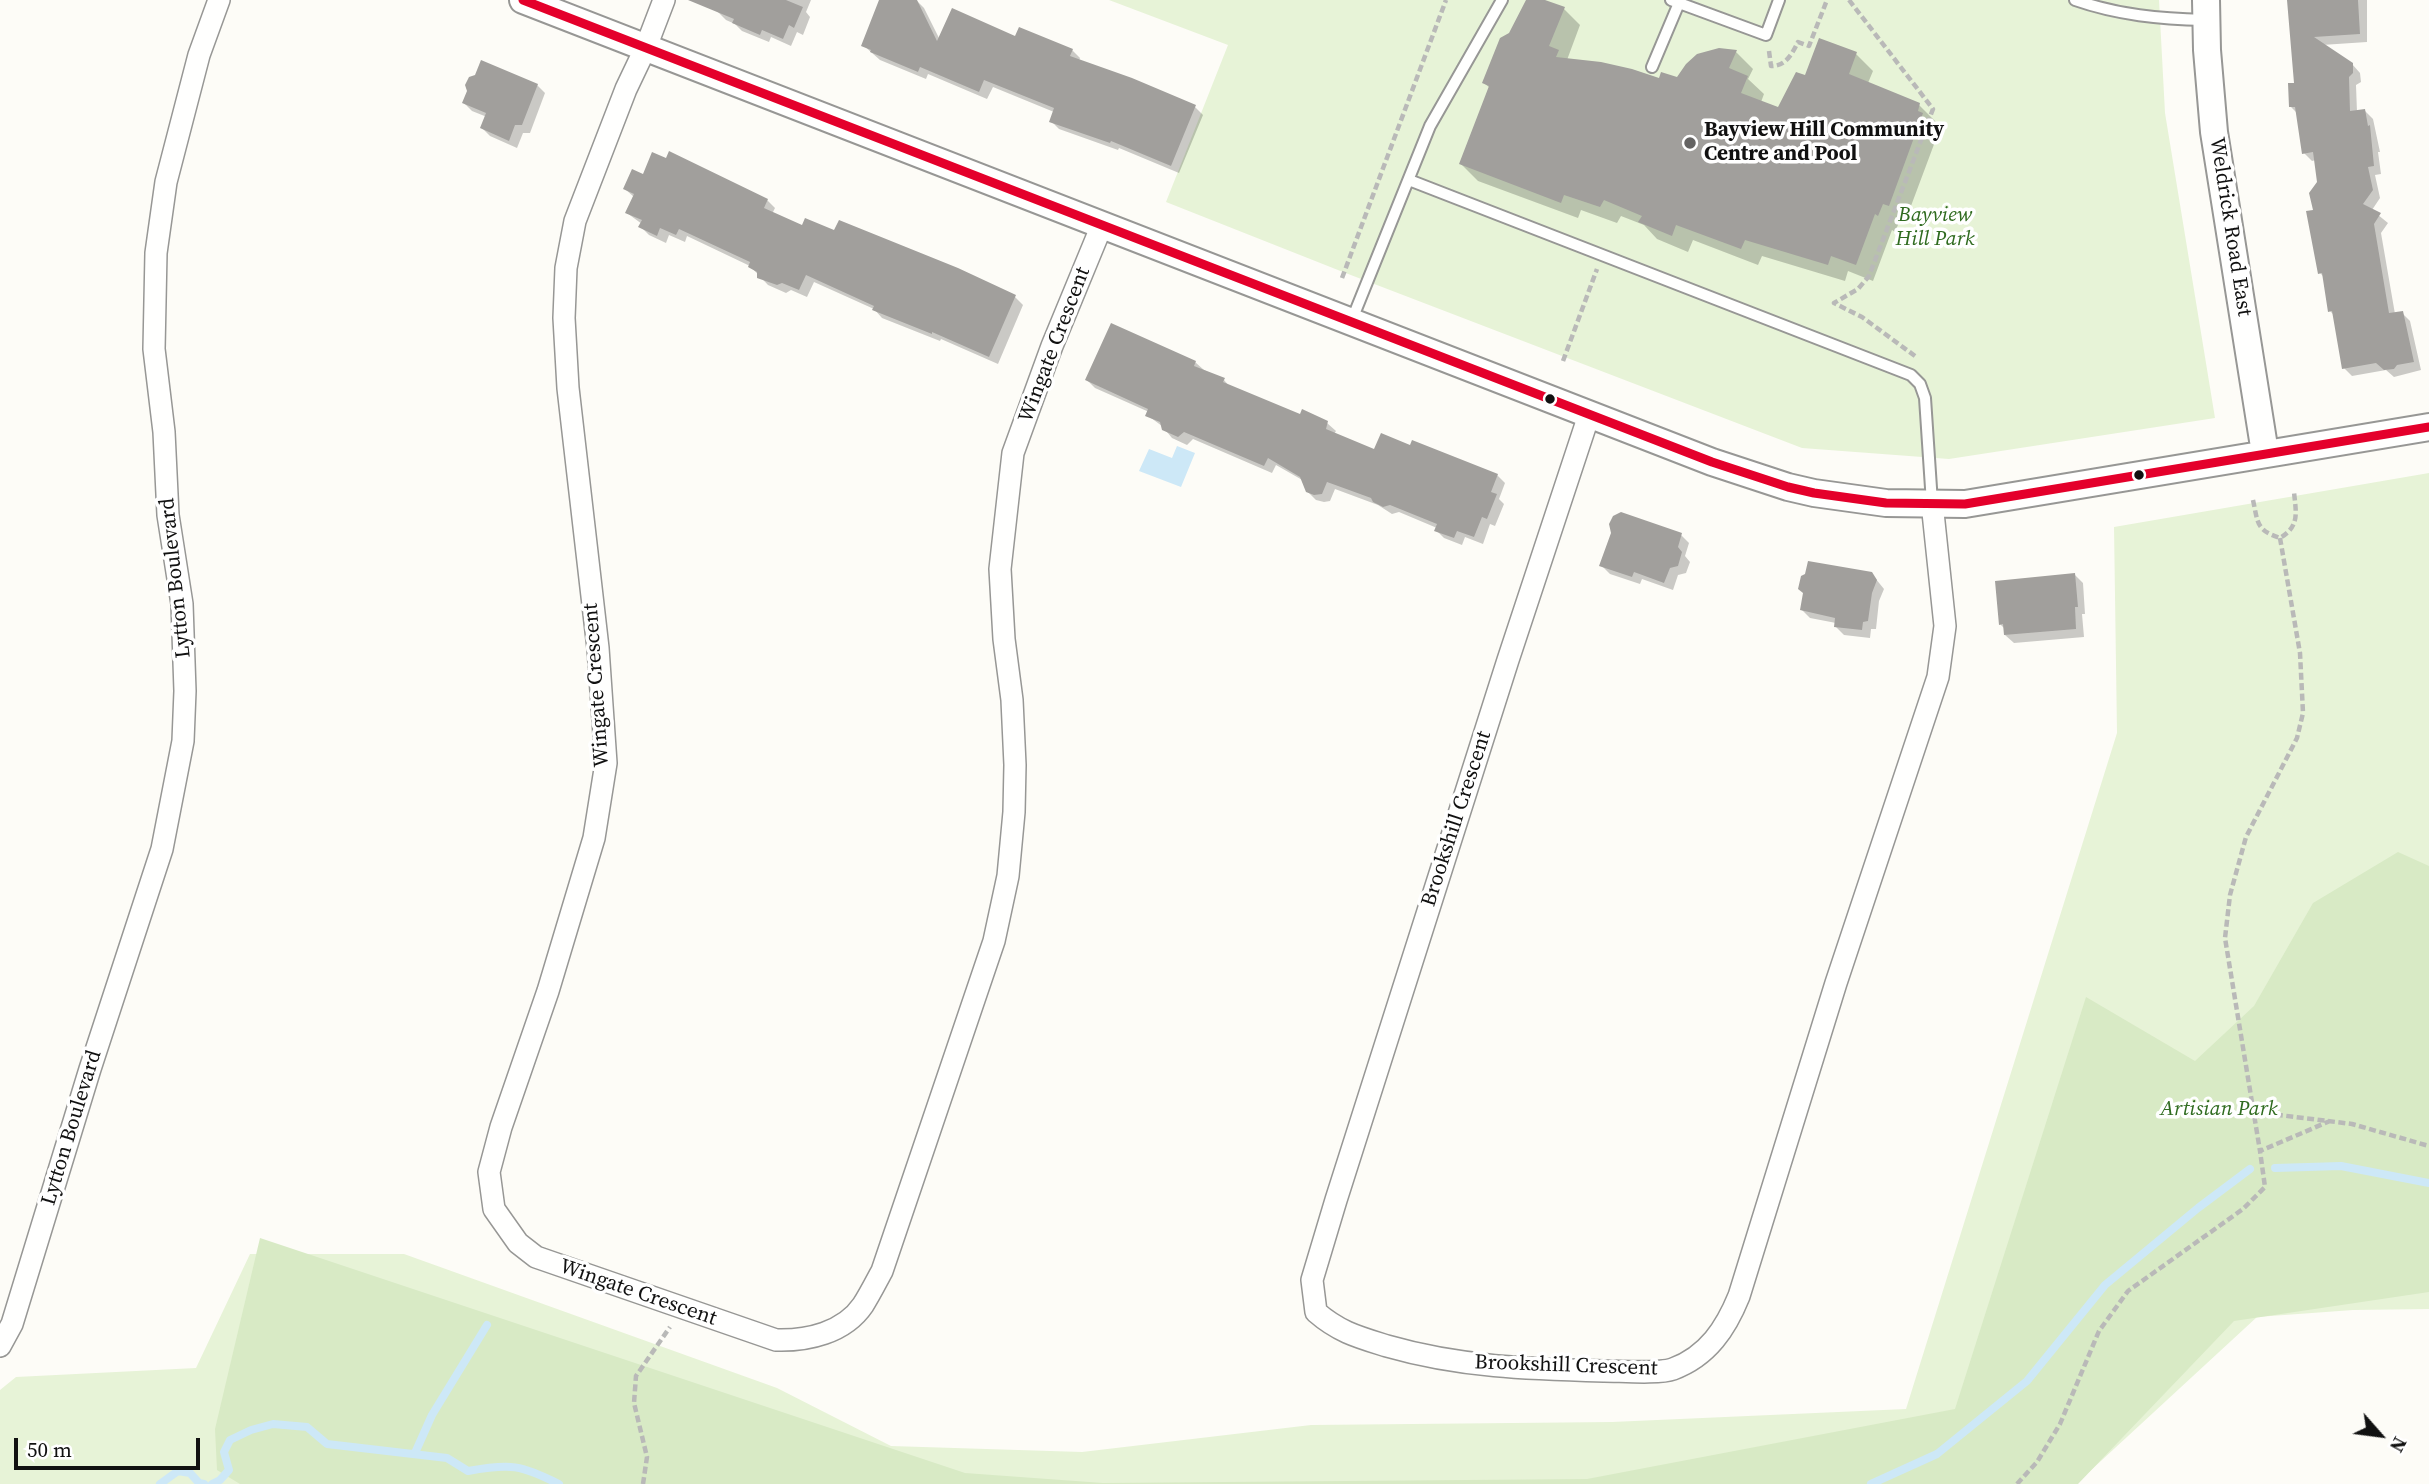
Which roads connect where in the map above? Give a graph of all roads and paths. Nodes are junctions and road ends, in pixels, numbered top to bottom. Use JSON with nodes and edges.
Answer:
{"nodes":[{"id":1,"x":219,"y":0,"type":"edge"},
{"id":2,"x":523,"y":0,"type":"edge"},
{"id":3,"x":664,"y":0,"type":"edge"},
{"id":4,"x":1447,"y":0,"type":"edge"},
{"id":5,"x":1502,"y":0,"type":"edge"},
{"id":6,"x":1779,"y":0,"type":"edge"},
{"id":7,"x":1827,"y":0,"type":"edge"},
{"id":8,"x":1849,"y":0,"type":"edge"},
{"id":9,"x":2075,"y":0,"type":"edge"},
{"id":10,"x":1675,"y":1,"type":"edge"},
{"id":11,"x":2206,"y":10,"type":"edge"},
{"id":12,"x":1766,"y":35,"type":"junction"},
{"id":13,"x":646,"y":47,"type":"junction"},
{"id":14,"x":1652,"y":67,"type":"dead end"},
{"id":15,"x":1409,"y":180,"type":"junction"},
{"id":16,"x":1102,"y":225,"type":"junction"},
{"id":17,"x":1602,"y":254,"type":"junction"},
{"id":18,"x":1342,"y":278,"type":"dead end"},
{"id":19,"x":1351,"y":322,"type":"junction"},
{"id":20,"x":1916,"y":357,"type":"dead end"},
{"id":21,"x":1563,"y":361,"type":"dead end"},
{"id":22,"x":1589,"y":415,"type":"junction"},
{"id":23,"x":2429,"y":427,"type":"edge"},
{"id":24,"x":2265,"y":453,"type":"junction"},
{"id":25,"x":2294,"y":492,"type":"dead end"},
{"id":26,"x":2253,"y":500,"type":"dead end"},
{"id":27,"x":1932,"y":503,"type":"junction"},
{"id":28,"x":2280,"y":538,"type":"junction"},
{"id":29,"x":2255,"y":1112,"type":"junction"},
{"id":30,"x":2330,"y":1121,"type":"junction"},
{"id":31,"x":2429,"y":1146,"type":"edge"},
{"id":32,"x":2260,"y":1151,"type":"junction"},
{"id":33,"x":682,"y":1309,"type":"junction"},
{"id":34,"x":0,"y":1346,"type":"edge"},
{"id":35,"x":643,"y":1484,"type":"edge"},
{"id":36,"x":2017,"y":1484,"type":"edge"}],
"edges":[{"from":1,"to":34,"type":"street","name":"Lytton Boulevard"},
{"from":2,"to":13,"type":"street"},
{"from":3,"to":13,"type":"street","name":"Wingate Crescent"},
{"from":4,"to":18,"type":"path"},
{"from":5,"to":15,"type":"lane"},
{"from":6,"to":12,"type":"lane"},
{"from":7,"to":12,"type":"path"},
{"from":8,"to":20,"type":"path"},
{"from":9,"to":11,"type":"lane"},
{"from":10,"to":12,"type":"lane"},
{"from":10,"to":14,"type":"lane"},
{"from":11,"to":24,"type":"street","name":"Weldrick Road East"},
{"from":13,"to":16,"type":"street"},
{"from":13,"to":33,"type":"street","name":"Wingate Crescent"},
{"from":15,"to":17,"type":"lane"},
{"from":15,"to":19,"type":"lane"},
{"from":16,"to":19,"type":"street"},
{"from":16,"to":33,"type":"street","name":"Wingate Crescent"},
{"from":17,"to":21,"type":"path"},
{"from":17,"to":27,"type":"lane"},
{"from":19,"to":22,"type":"street"},
{"from":22,"to":27,"type":"street"},
{"from":22,"to":27,"type":"street","name":"Brookshill Crescent"},
{"from":23,"to":24,"type":"street"},
{"from":24,"to":27,"type":"street"},
{"from":25,"to":28,"type":"path"},
{"from":26,"to":28,"type":"path"},
{"from":28,"to":29,"type":"path"},
{"from":29,"to":30,"type":"path"},
{"from":29,"to":32,"type":"path"},
{"from":30,"to":31,"type":"path"},
{"from":30,"to":32,"type":"path"},
{"from":32,"to":36,"type":"path"},
{"from":33,"to":35,"type":"path"}]}
